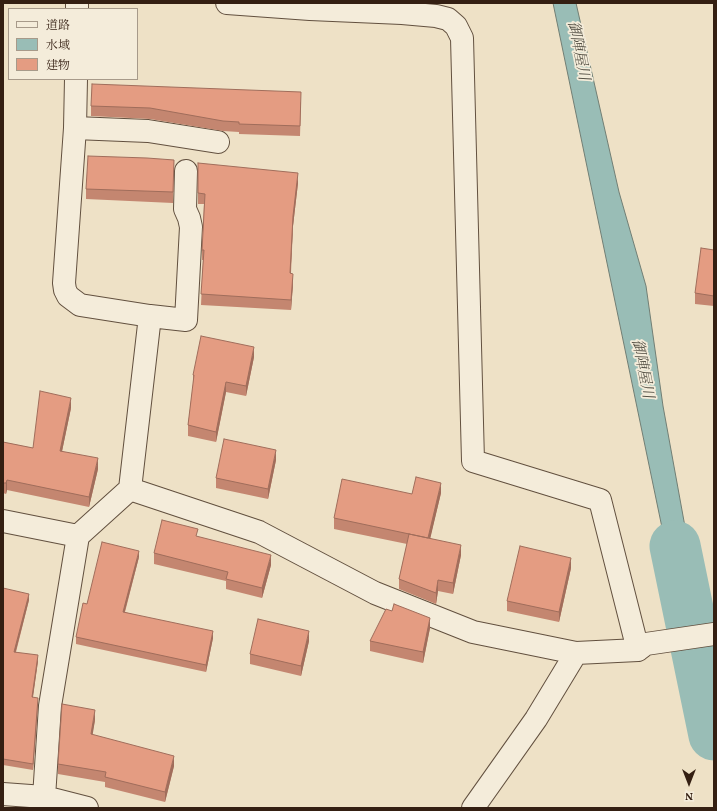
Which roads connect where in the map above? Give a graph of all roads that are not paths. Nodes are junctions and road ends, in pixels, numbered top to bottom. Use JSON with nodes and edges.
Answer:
{"nodes":[{"id":1,"x":227,"y":3,"type":"edge"},
{"id":2,"x":402,"y":8,"type":"edge"},
{"id":3,"x":76,"y":80,"type":"edge"},
{"id":4,"x":75,"y":128,"type":"junction"},
{"id":5,"x":218,"y":142,"type":"dead end"},
{"id":6,"x":186,"y":171,"type":"dead end"},
{"id":7,"x":150,"y":316,"type":"junction"},
{"id":8,"x":130,"y":490,"type":"junction"},
{"id":9,"x":3,"y":521,"type":"edge"},
{"id":10,"x":78,"y":536,"type":"junction"},
{"id":11,"x":714,"y":634,"type":"edge"},
{"id":12,"x":642,"y":647,"type":"junction"},
{"id":13,"x":576,"y":653,"type":"junction"},
{"id":14,"x":3,"y":794,"type":"edge"},
{"id":15,"x":44,"y":797,"type":"junction"},
{"id":16,"x":88,"y":808,"type":"edge"},
{"id":17,"x":473,"y":808,"type":"edge"}],
"edges":[{"from":1,"to":2,"type":"street"},
{"from":2,"to":12,"type":"street"},
{"from":3,"to":4,"type":"street"},
{"from":4,"to":5,"type":"street"},
{"from":4,"to":7,"type":"street"},
{"from":6,"to":7,"type":"street"},
{"from":7,"to":8,"type":"street"},
{"from":8,"to":10,"type":"street"},
{"from":8,"to":13,"type":"street"},
{"from":9,"to":10,"type":"street"},
{"from":10,"to":15,"type":"street"},
{"from":11,"to":12,"type":"street"},
{"from":12,"to":13,"type":"street"},
{"from":13,"to":17,"type":"street"},
{"from":14,"to":15,"type":"street"},
{"from":15,"to":16,"type":"street"}]}
